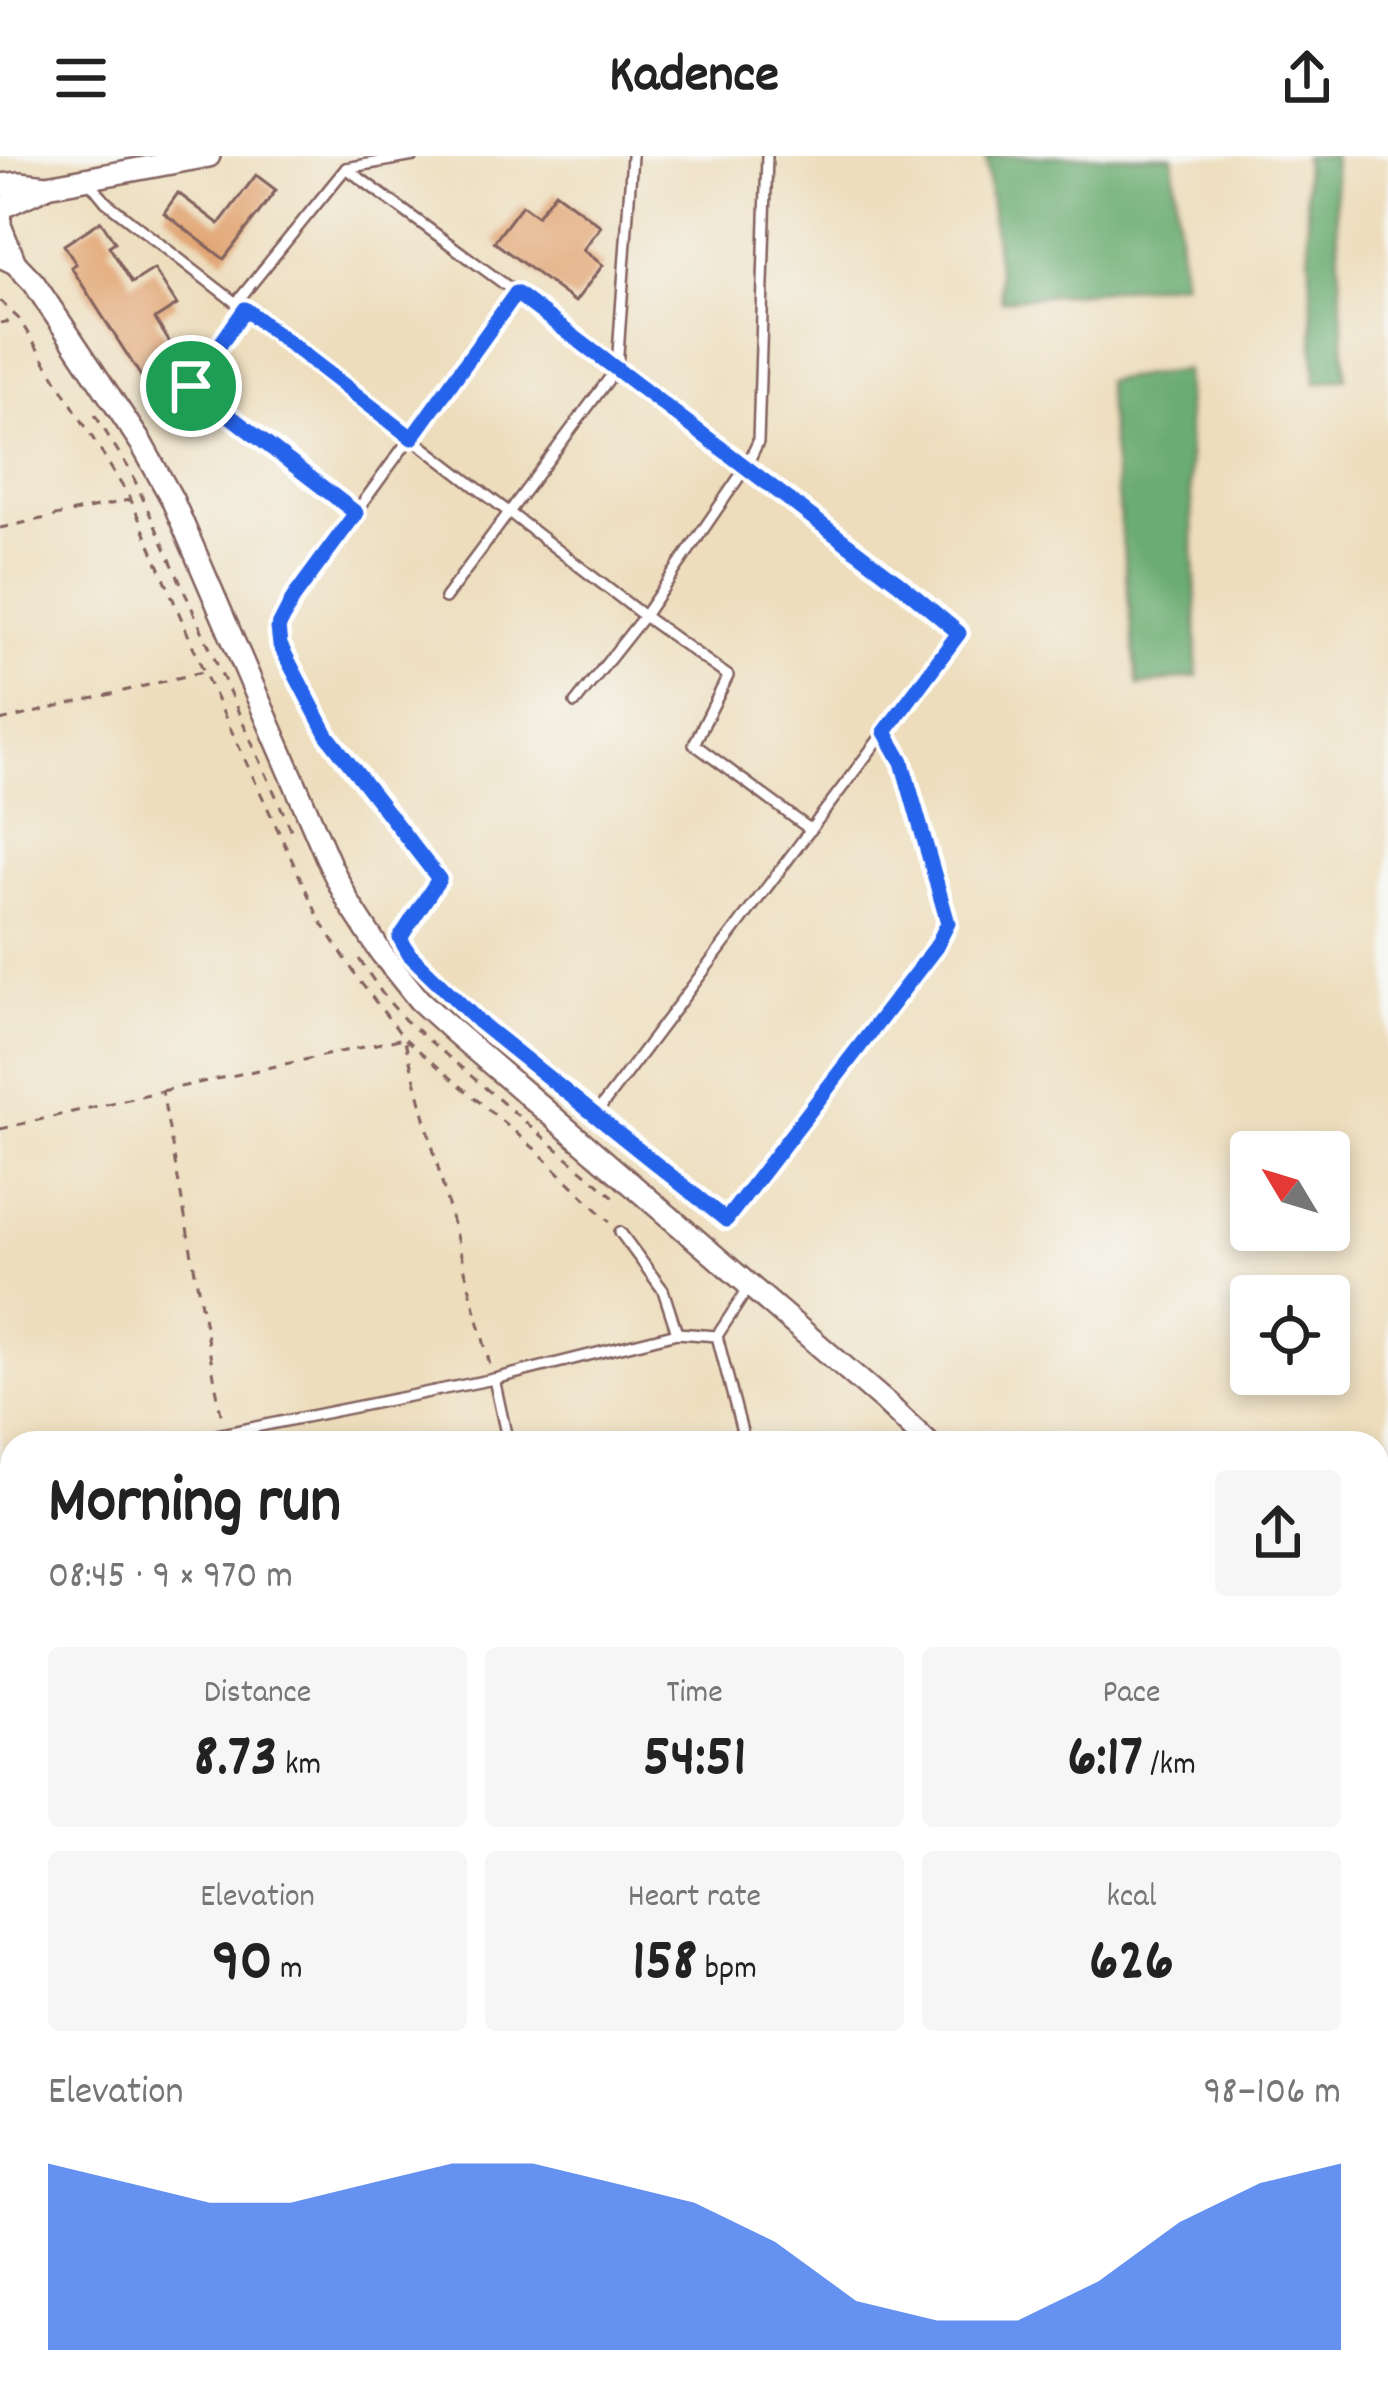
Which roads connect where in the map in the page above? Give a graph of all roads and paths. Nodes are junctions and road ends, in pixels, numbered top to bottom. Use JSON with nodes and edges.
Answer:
{"nodes":[{"id":1,"x":208,"y":156,"type":"edge"},
{"id":2,"x":414,"y":156,"type":"edge"},
{"id":3,"x":632,"y":156,"type":"edge"},
{"id":4,"x":767,"y":156,"type":"edge"},
{"id":5,"x":346,"y":168,"type":"junction"},
{"id":6,"x":88,"y":180,"type":"junction"},
{"id":7,"x":1,"y":203,"type":"edge"},
{"id":8,"x":8,"y":260,"type":"edge"},
{"id":9,"x":516,"y":293,"type":"junction"},
{"id":10,"x":241,"y":306,"type":"junction"},
{"id":11,"x":19,"y":319,"type":"dead end"},
{"id":12,"x":0,"y":323,"type":"edge"},
{"id":13,"x":617,"y":368,"type":"junction"},
{"id":14,"x":412,"y":438,"type":"junction"},
{"id":15,"x":746,"y":466,"type":"junction"},
{"id":16,"x":131,"y":500,"type":"dead end"},
{"id":17,"x":356,"y":513,"type":"junction"},
{"id":18,"x":510,"y":513,"type":"junction"},
{"id":19,"x":0,"y":528,"type":"edge"},
{"id":20,"x":445,"y":598,"type":"dead end"},
{"id":21,"x":644,"y":616,"type":"junction"},
{"id":22,"x":204,"y":672,"type":"dead end"},
{"id":23,"x":575,"y":703,"type":"dead end"},
{"id":24,"x":0,"y":722,"type":"edge"},
{"id":25,"x":885,"y":732,"type":"junction"},
{"id":26,"x":811,"y":830,"type":"junction"},
{"id":27,"x":162,"y":1091,"type":"junction"},
{"id":28,"x":595,"y":1115,"type":"junction"},
{"id":29,"x":0,"y":1129,"type":"edge"},
{"id":30,"x":620,"y":1232,"type":"dead end"},
{"id":31,"x":750,"y":1286,"type":"junction"},
{"id":32,"x":677,"y":1333,"type":"junction"},
{"id":33,"x":717,"y":1336,"type":"junction"},
{"id":34,"x":494,"y":1379,"type":"junction"},
{"id":35,"x":224,"y":1431,"type":"edge"},
{"id":36,"x":257,"y":1431,"type":"edge"},
{"id":37,"x":505,"y":1431,"type":"edge"},
{"id":38,"x":742,"y":1431,"type":"edge"},
{"id":39,"x":915,"y":1431,"type":"edge"}],
"edges":[{"from":1,"to":6,"type":"street"},
{"from":2,"to":5,"type":"lane"},
{"from":3,"to":13,"type":"lane"},
{"from":4,"to":15,"type":"lane"},
{"from":5,"to":9,"type":"lane"},
{"from":5,"to":10,"type":"lane"},
{"from":6,"to":7,"type":"street"},
{"from":6,"to":10,"type":"lane"},
{"from":7,"to":8,"type":"street"},
{"from":8,"to":31,"type":"street"},
{"from":9,"to":13,"type":"lane"},
{"from":9,"to":14,"type":"lane"},
{"from":10,"to":14,"type":"lane"},
{"from":10,"to":17,"type":"lane"},
{"from":11,"to":12,"type":"path"},
{"from":13,"to":15,"type":"lane"},
{"from":13,"to":18,"type":"lane"},
{"from":14,"to":17,"type":"lane"},
{"from":14,"to":18,"type":"lane"},
{"from":15,"to":21,"type":"lane"},
{"from":15,"to":25,"type":"lane"},
{"from":16,"to":19,"type":"path"},
{"from":17,"to":28,"type":"lane"},
{"from":18,"to":20,"type":"lane"},
{"from":18,"to":21,"type":"lane"},
{"from":21,"to":23,"type":"lane"},
{"from":21,"to":26,"type":"lane"},
{"from":22,"to":24,"type":"path"},
{"from":25,"to":26,"type":"lane"},
{"from":25,"to":28,"type":"lane"},
{"from":26,"to":28,"type":"lane"},
{"from":27,"to":29,"type":"path"},
{"from":27,"to":34,"type":"path"},
{"from":27,"to":35,"type":"path"},
{"from":30,"to":32,"type":"lane"},
{"from":31,"to":33,"type":"lane"},
{"from":31,"to":39,"type":"street"},
{"from":32,"to":33,"type":"lane"},
{"from":32,"to":34,"type":"lane"},
{"from":33,"to":38,"type":"lane"},
{"from":34,"to":36,"type":"lane"},
{"from":34,"to":37,"type":"lane"}]}
